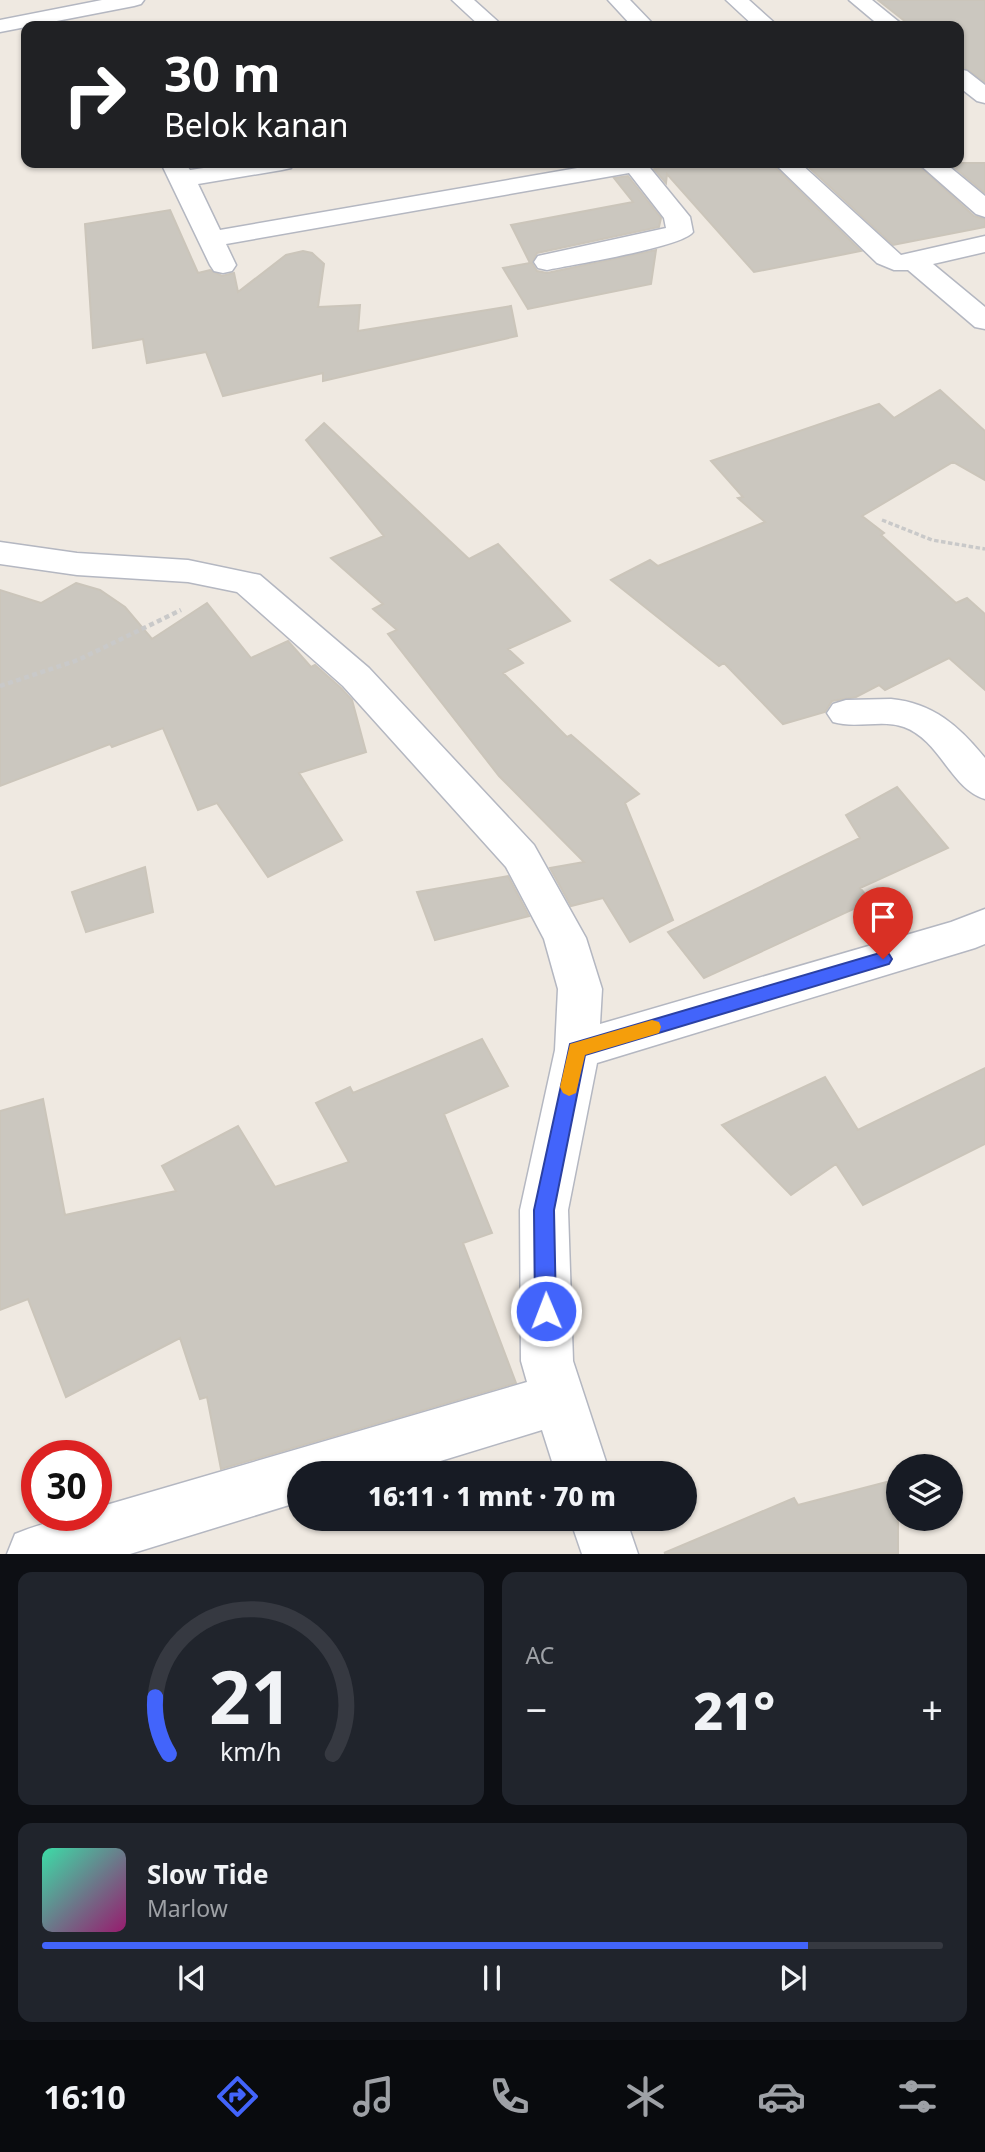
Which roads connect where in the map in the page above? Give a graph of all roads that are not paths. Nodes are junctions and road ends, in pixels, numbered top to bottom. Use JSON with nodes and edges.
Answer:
{"nodes":[{"id":1,"x":134,"y":0,"type":"edge"},
{"id":2,"x":462,"y":0,"type":"edge"},
{"id":3,"x":618,"y":0,"type":"edge"},
{"id":4,"x":736,"y":0,"type":"edge"},
{"id":5,"x":859,"y":0,"type":"edge"},
{"id":6,"x":26,"y":21,"type":"edge"},
{"id":7,"x":486,"y":21,"type":"edge"},
{"id":8,"x":639,"y":21,"type":"edge"},
{"id":9,"x":761,"y":21,"type":"edge"},
{"id":10,"x":886,"y":21,"type":"edge"},
{"id":11,"x":21,"y":22,"type":"edge"},
{"id":12,"x":0,"y":26,"type":"edge"},
{"id":13,"x":964,"y":80,"type":"edge"},
{"id":14,"x":985,"y":96,"type":"edge"},
{"id":15,"x":217,"y":168,"type":"edge"},
{"id":16,"x":611,"y":168,"type":"edge"},
{"id":17,"x":637,"y":168,"type":"edge"},
{"id":18,"x":791,"y":168,"type":"edge"},
{"id":19,"x":936,"y":168,"type":"edge"},
{"id":20,"x":178,"y":171,"type":"edge"},
{"id":21,"x":985,"y":209,"type":"edge"},
{"id":22,"x":211,"y":239,"type":"junction"},
{"id":23,"x":985,"y":244,"type":"edge"},
{"id":24,"x":913,"y":261,"type":"junction"},
{"id":25,"x":547,"y":262,"type":"dead end"},
{"id":26,"x":222,"y":264,"type":"dead end"},
{"id":27,"x":985,"y":321,"type":"edge"},
{"id":28,"x":0,"y":553,"type":"edge"},
{"id":29,"x":846,"y":713,"type":"dead end"},
{"id":30,"x":985,"y":786,"type":"edge"},
{"id":31,"x":985,"y":926,"type":"edge"},
{"id":32,"x":577,"y":1050,"type":"junction"},
{"id":33,"x":559,"y":1399,"type":"junction"},
{"id":34,"x":350,"y":1461,"type":"edge"},
{"id":35,"x":579,"y":1461,"type":"edge"},
{"id":36,"x":287,"y":1479,"type":"edge"},
{"id":37,"x":602,"y":1531,"type":"edge"},
{"id":38,"x":34,"y":1553,"type":"edge"},
{"id":39,"x":610,"y":1553,"type":"edge"}],
"edges":[{"from":1,"to":6,"type":"street"},
{"from":2,"to":7,"type":"street"},
{"from":3,"to":8,"type":"street"},
{"from":4,"to":9,"type":"street"},
{"from":5,"to":10,"type":"street"},
{"from":11,"to":12,"type":"street"},
{"from":13,"to":14,"type":"street"},
{"from":15,"to":20,"type":"street"},
{"from":16,"to":22,"type":"street"},
{"from":17,"to":25,"type":"street"},
{"from":18,"to":24,"type":"street"},
{"from":19,"to":21,"type":"street"},
{"from":20,"to":22,"type":"street"},
{"from":22,"to":26,"type":"street"},
{"from":23,"to":24,"type":"street"},
{"from":24,"to":27,"type":"street"},
{"from":28,"to":32,"type":"street"},
{"from":29,"to":30,"type":"street"},
{"from":31,"to":32,"type":"street"},
{"from":32,"to":33,"type":"street"},
{"from":33,"to":34,"type":"street"},
{"from":33,"to":35,"type":"street"},
{"from":36,"to":38,"type":"street"},
{"from":37,"to":39,"type":"street"}]}
